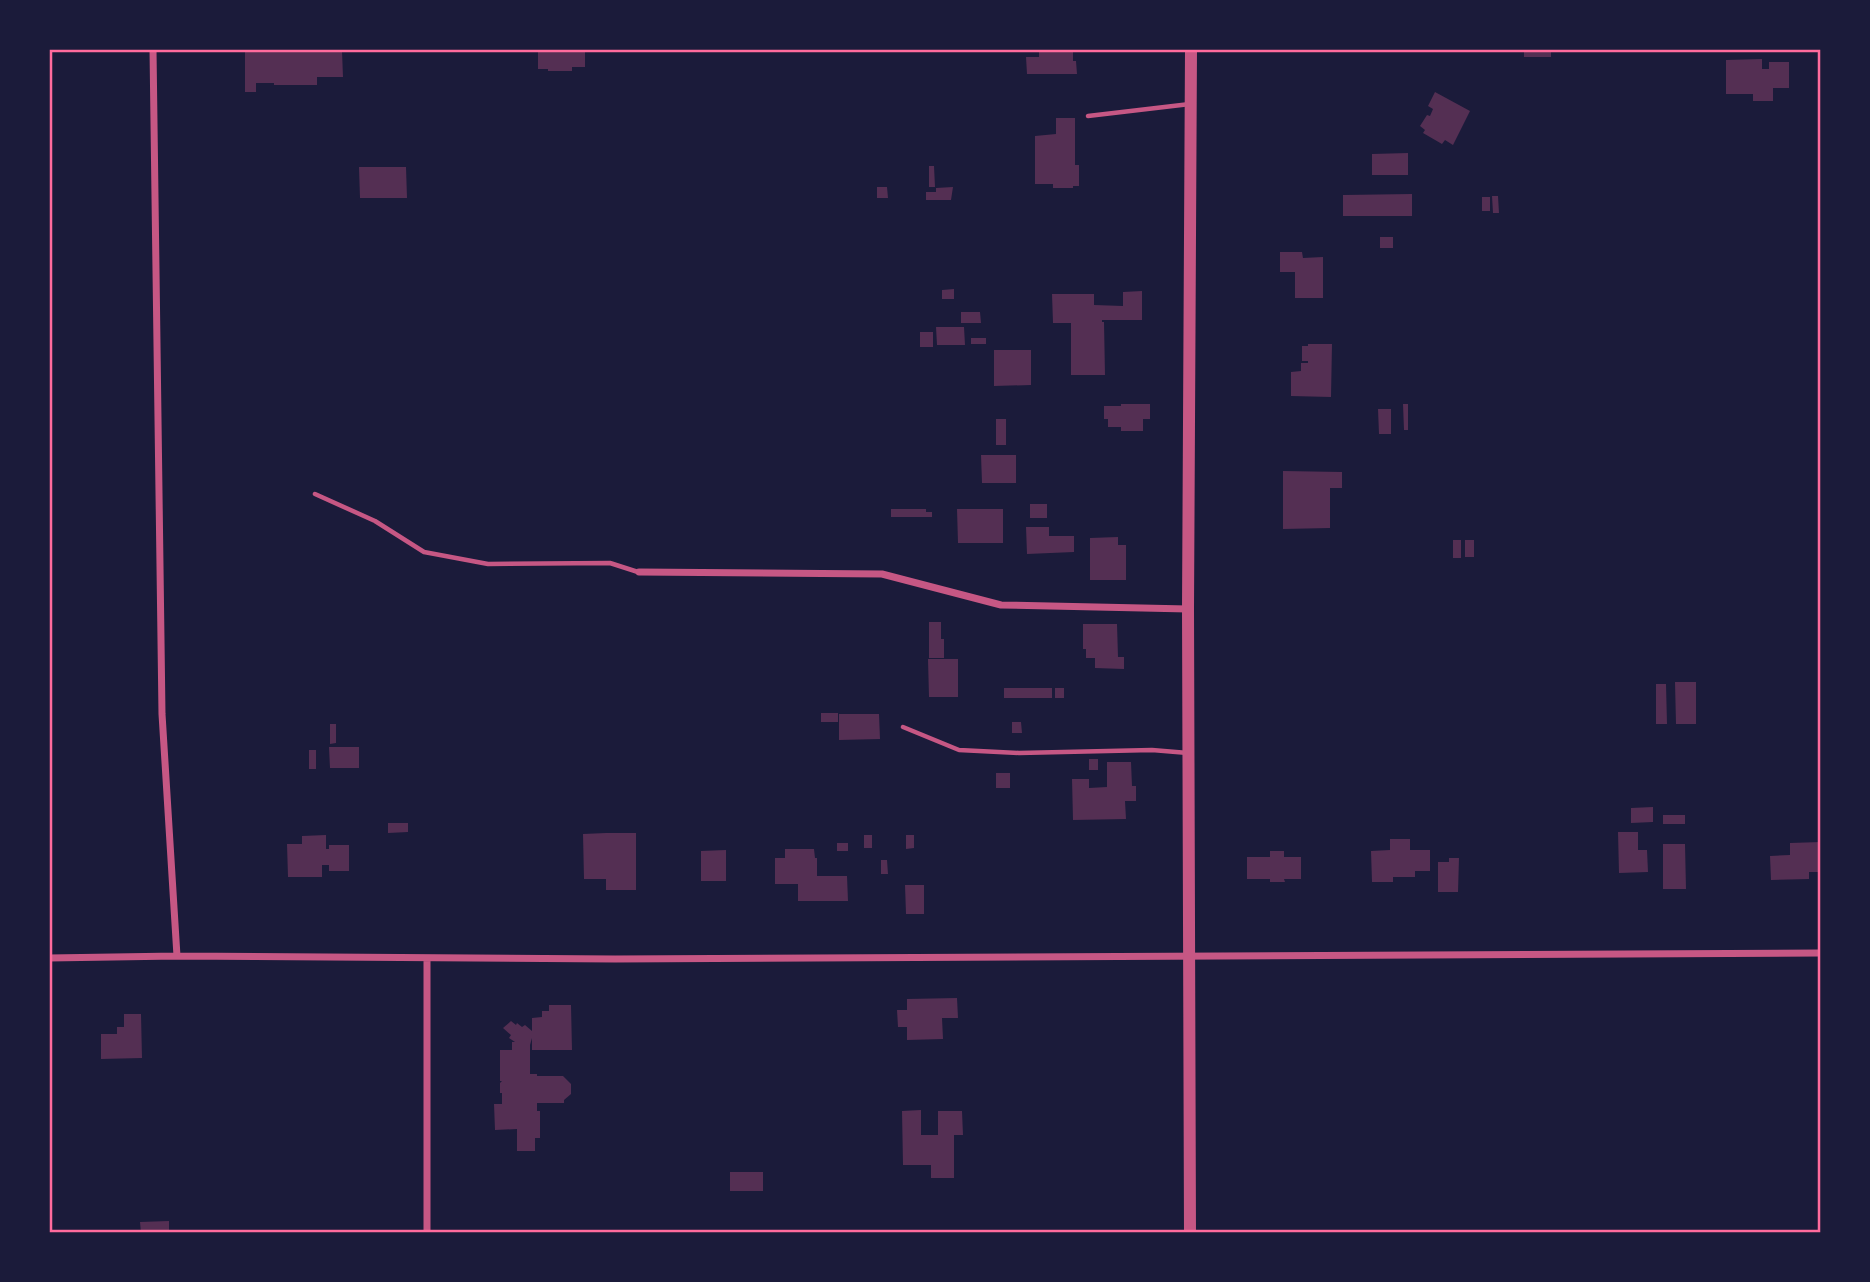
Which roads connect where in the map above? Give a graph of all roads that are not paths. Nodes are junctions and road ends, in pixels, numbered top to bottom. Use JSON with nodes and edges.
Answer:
{"nodes":[{"id":1,"x":153,"y":49,"type":"edge"},
{"id":2,"x":1191,"y":49,"type":"edge"},
{"id":3,"x":1191,"y":104,"type":"junction"},
{"id":4,"x":1088,"y":116,"type":"dead end"},
{"id":5,"x":315,"y":494,"type":"dead end"},
{"id":6,"x":639,"y":572,"type":"joint"},
{"id":7,"x":1188,"y":609,"type":"junction"},
{"id":8,"x":903,"y":727,"type":"dead end"},
{"id":9,"x":1189,"y":753,"type":"junction"},
{"id":10,"x":1821,"y":953,"type":"edge"},
{"id":11,"x":177,"y":956,"type":"junction"},
{"id":12,"x":1190,"y":956,"type":"junction"},
{"id":13,"x":49,"y":958,"type":"edge"},
{"id":14,"x":427,"y":958,"type":"junction"},
{"id":15,"x":427,"y":1233,"type":"edge"},
{"id":16,"x":1190,"y":1233,"type":"edge"}],
"edges":[{"from":1,"to":11,"type":"street"},
{"from":2,"to":3,"type":"street"},
{"from":3,"to":4,"type":"lane"},
{"from":3,"to":7,"type":"street"},
{"from":5,"to":6,"type":"lane"},
{"from":6,"to":7,"type":"street"},
{"from":7,"to":9,"type":"street"},
{"from":8,"to":9,"type":"lane"},
{"from":9,"to":12,"type":"street"},
{"from":10,"to":12,"type":"street"},
{"from":11,"to":13,"type":"street"},
{"from":11,"to":14,"type":"street"},
{"from":12,"to":14,"type":"street"},
{"from":12,"to":16,"type":"street"},
{"from":14,"to":15,"type":"street"}]}
